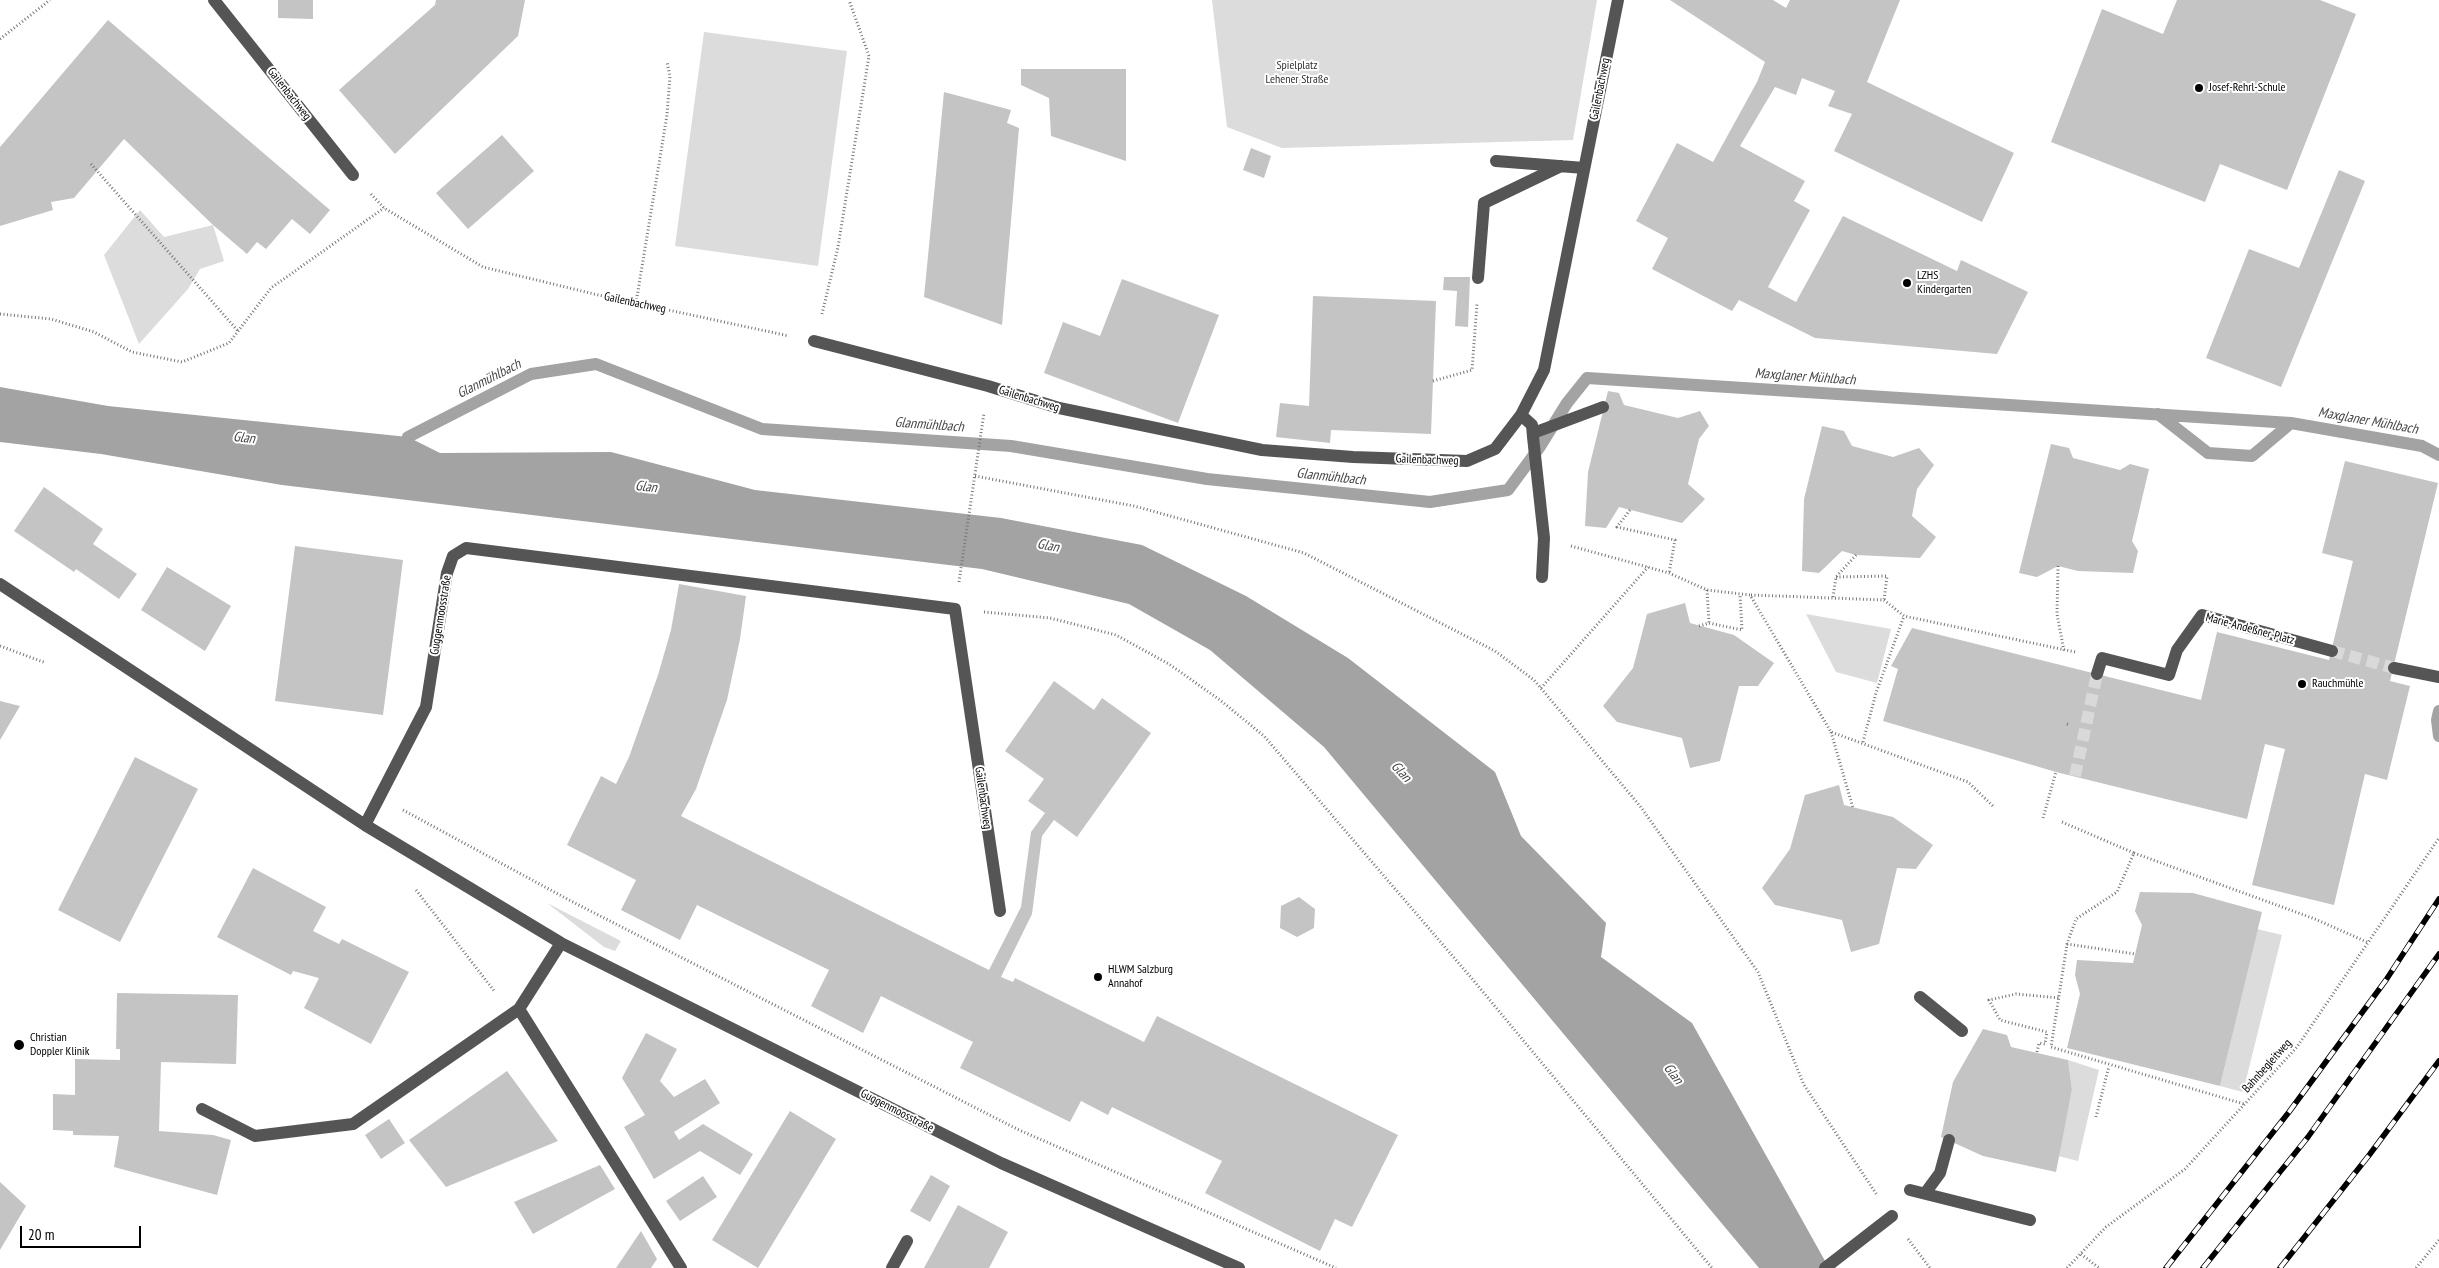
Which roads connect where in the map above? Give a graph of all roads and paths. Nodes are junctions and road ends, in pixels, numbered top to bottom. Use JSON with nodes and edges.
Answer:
{"nodes":[{"id":1,"x":50,"y":0,"type":"edge"},
{"id":2,"x":214,"y":0,"type":"edge"},
{"id":3,"x":849,"y":0,"type":"edge"},
{"id":4,"x":1618,"y":0,"type":"edge"},
{"id":5,"x":0,"y":39,"type":"edge"},
{"id":6,"x":667,"y":62,"type":"dead end"},
{"id":7,"x":1496,"y":161,"type":"dead end"},
{"id":8,"x":91,"y":164,"type":"dead end"},
{"id":9,"x":1561,"y":166,"type":"junction"},
{"id":10,"x":1584,"y":168,"type":"junction"},
{"id":11,"x":353,"y":175,"type":"joint"},
{"id":12,"x":384,"y":208,"type":"junction"},
{"id":13,"x":1478,"y":278,"type":"joint"},
{"id":14,"x":636,"y":303,"type":"junction"},
{"id":15,"x":0,"y":314,"type":"edge"},
{"id":16,"x":238,"y":331,"type":"junction"},
{"id":17,"x":814,"y":342,"type":"junction"},
{"id":18,"x":1433,"y":381,"type":"dead end"},
{"id":19,"x":1603,"y":407,"type":"dead end"},
{"id":20,"x":1521,"y":415,"type":"junction"},
{"id":21,"x":1535,"y":434,"type":"junction"},
{"id":22,"x":981,"y":436,"type":"dead end"},
{"id":23,"x":975,"y":476,"type":"junction"},
{"id":24,"x":1630,"y":510,"type":"dead end"},
{"id":25,"x":1563,"y":544,"type":"dead end"},
{"id":26,"x":1856,"y":555,"type":"dead end"},
{"id":27,"x":2058,"y":566,"type":"dead end"},
{"id":28,"x":1648,"y":567,"type":"junction"},
{"id":29,"x":1669,"y":572,"type":"junction"},
{"id":30,"x":1542,"y":577,"type":"dead end"},
{"id":31,"x":1836,"y":577,"type":"junction"},
{"id":32,"x":0,"y":584,"type":"edge"},
{"id":33,"x":1707,"y":590,"type":"junction"},
{"id":34,"x":958,"y":591,"type":"dead end"},
{"id":35,"x":1740,"y":594,"type":"junction"},
{"id":36,"x":1750,"y":595,"type":"junction"},
{"id":37,"x":1832,"y":597,"type":"junction"},
{"id":38,"x":1884,"y":600,"type":"junction"},
{"id":39,"x":955,"y":609,"type":"junction"},
{"id":40,"x":1904,"y":616,"type":"junction"},
{"id":41,"x":1709,"y":623,"type":"junction"},
{"id":42,"x":1699,"y":626,"type":"dead end"},
{"id":43,"x":0,"y":646,"type":"edge"},
{"id":44,"x":2064,"y":651,"type":"junction"},
{"id":45,"x":2332,"y":651,"type":"tunnel mouth"},
{"id":46,"x":2080,"y":653,"type":"dead end"},
{"id":47,"x":46,"y":663,"type":"dead end"},
{"id":48,"x":2394,"y":668,"type":"tunnel mouth"},
{"id":49,"x":2097,"y":674,"type":"tunnel mouth"},
{"id":50,"x":2437,"y":676,"type":"edge"},
{"id":51,"x":1542,"y":688,"type":"junction"},
{"id":52,"x":1831,"y":732,"type":"junction"},
{"id":53,"x":1863,"y":742,"type":"junction"},
{"id":54,"x":2056,"y":772,"type":"dead end"},
{"id":55,"x":379,"y":797,"type":"junction"},
{"id":56,"x":1994,"y":807,"type":"dead end"},
{"id":57,"x":1853,"y":808,"type":"dead end"},
{"id":58,"x":2043,"y":818,"type":"dead end"},
{"id":59,"x":2062,"y":822,"type":"dead end"},
{"id":60,"x":365,"y":825,"type":"junction"},
{"id":61,"x":2439,"y":838,"type":"edge"},
{"id":62,"x":2134,"y":853,"type":"junction"},
{"id":63,"x":414,"y":887,"type":"dead end"},
{"id":64,"x":1000,"y":911,"type":"dead end"},
{"id":65,"x":561,"y":943,"type":"junction"},
{"id":66,"x":2369,"y":943,"type":"junction"},
{"id":67,"x":2067,"y":944,"type":"junction"},
{"id":68,"x":2136,"y":954,"type":"dead end"},
{"id":69,"x":1920,"y":997,"type":"dead end"},
{"id":70,"x":2060,"y":998,"type":"junction"},
{"id":71,"x":519,"y":1009,"type":"junction"},
{"id":72,"x":1962,"y":1031,"type":"dead end"},
{"id":73,"x":2037,"y":1052,"type":"dead end"},
{"id":74,"x":2110,"y":1066,"type":"junction"},
{"id":75,"x":2244,"y":1104,"type":"junction"},
{"id":76,"x":202,"y":1109,"type":"dead end"},
{"id":77,"x":2096,"y":1117,"type":"dead end"},
{"id":78,"x":1949,"y":1140,"type":"dead end"},
{"id":79,"x":1910,"y":1190,"type":"dead end"},
{"id":80,"x":1926,"y":1192,"type":"junction"},
{"id":81,"x":1892,"y":1216,"type":"junction"},
{"id":82,"x":2030,"y":1220,"type":"dead end"},
{"id":83,"x":2439,"y":1240,"type":"edge"},
{"id":84,"x":907,"y":1241,"type":"dead end"},
{"id":85,"x":2081,"y":1254,"type":"junction"},
{"id":86,"x":681,"y":1268,"type":"edge"},
{"id":87,"x":892,"y":1268,"type":"edge"},
{"id":88,"x":1239,"y":1268,"type":"edge"},
{"id":89,"x":1336,"y":1268,"type":"edge"},
{"id":90,"x":1712,"y":1268,"type":"edge"},
{"id":91,"x":1825,"y":1268,"type":"edge"},
{"id":92,"x":1930,"y":1268,"type":"edge"},
{"id":93,"x":2067,"y":1268,"type":"edge"},
{"id":94,"x":2099,"y":1268,"type":"edge"},
{"id":95,"x":2416,"y":1268,"type":"edge"}],
"edges":[{"from":1,"to":5,"type":"path"},
{"from":2,"to":11,"type":"street","name":"Gailenbachweg"},
{"from":3,"to":17,"type":"path"},
{"from":4,"to":10,"type":"street","name":"Gailenbachweg"},
{"from":6,"to":14,"type":"path"},
{"from":7,"to":9,"type":"street"},
{"from":8,"to":16,"type":"path"},
{"from":9,"to":10,"type":"street"},
{"from":9,"to":13,"type":"street"},
{"from":10,"to":20,"type":"street","name":"Gailenbachweg"},
{"from":11,"to":12,"type":"path","name":"Gailenbachweg"},
{"from":12,"to":14,"type":"path","name":"Gailenbachweg"},
{"from":12,"to":16,"type":"path"},
{"from":13,"to":18,"type":"path"},
{"from":14,"to":17,"type":"path","name":"Gailenbachweg"},
{"from":15,"to":16,"type":"path"},
{"from":17,"to":20,"type":"street","name":"Gailenbachweg"},
{"from":19,"to":21,"type":"street"},
{"from":20,"to":21,"type":"street"},
{"from":21,"to":30,"type":"street"},
{"from":22,"to":23,"type":"path"},
{"from":23,"to":34,"type":"path"},
{"from":23,"to":51,"type":"path"},
{"from":24,"to":29,"type":"path"},
{"from":25,"to":28,"type":"path"},
{"from":26,"to":31,"type":"path"},
{"from":27,"to":44,"type":"path"},
{"from":28,"to":29,"type":"path"},
{"from":28,"to":51,"type":"path"},
{"from":29,"to":33,"type":"path"},
{"from":31,"to":37,"type":"path"},
{"from":31,"to":38,"type":"path"},
{"from":32,"to":60,"type":"street","name":"Guggenmoosstraße"},
{"from":33,"to":35,"type":"path"},
{"from":33,"to":41,"type":"path"},
{"from":35,"to":36,"type":"path"},
{"from":35,"to":41,"type":"path"},
{"from":36,"to":37,"type":"path"},
{"from":36,"to":52,"type":"path"},
{"from":37,"to":38,"type":"path"},
{"from":38,"to":40,"type":"path"},
{"from":39,"to":55,"type":"street","name":"Guggenmoosstraße"},
{"from":39,"to":64,"type":"street","name":"Gailenbachweg"},
{"from":39,"to":90,"type":"path"},
{"from":40,"to":44,"type":"path"},
{"from":40,"to":53,"type":"path"},
{"from":41,"to":42,"type":"path"},
{"from":43,"to":47,"type":"path"},
{"from":44,"to":46,"type":"path"},
{"from":45,"to":49,"type":"street","name":"Marie-Andeßner-Platz"},
{"from":48,"to":50,"type":"street"},
{"from":51,"to":81,"type":"path"},
{"from":52,"to":53,"type":"path"},
{"from":52,"to":57,"type":"path"},
{"from":53,"to":56,"type":"path"},
{"from":54,"to":58,"type":"path"},
{"from":55,"to":60,"type":"street","name":"Guggenmoosstraße"},
{"from":55,"to":89,"type":"path"},
{"from":59,"to":62,"type":"path"},
{"from":60,"to":65,"type":"street","name":"Guggenmoosstraße"},
{"from":61,"to":66,"type":"path","name":"Bahnbegleitweg"},
{"from":62,"to":66,"type":"path"},
{"from":62,"to":67,"type":"path"},
{"from":63,"to":71,"type":"path"},
{"from":65,"to":71,"type":"street"},
{"from":65,"to":88,"type":"street","name":"Guggenmoosstraße"},
{"from":66,"to":75,"type":"path","name":"Bahnbegleitweg"},
{"from":67,"to":68,"type":"path"},
{"from":67,"to":70,"type":"path"},
{"from":69,"to":72,"type":"street"},
{"from":70,"to":73,"type":"path"},
{"from":70,"to":74,"type":"path"},
{"from":71,"to":76,"type":"street"},
{"from":71,"to":86,"type":"street"},
{"from":74,"to":75,"type":"path"},
{"from":74,"to":77,"type":"path"},
{"from":75,"to":85,"type":"path","name":"Bahnbegleitweg"},
{"from":78,"to":80,"type":"street"},
{"from":79,"to":80,"type":"street"},
{"from":80,"to":82,"type":"street"},
{"from":81,"to":91,"type":"street"},
{"from":81,"to":92,"type":"path"},
{"from":83,"to":95,"type":"path"},
{"from":84,"to":87,"type":"street"},
{"from":85,"to":93,"type":"path","name":"Bahnbegleitweg"},
{"from":85,"to":94,"type":"path"}]}
